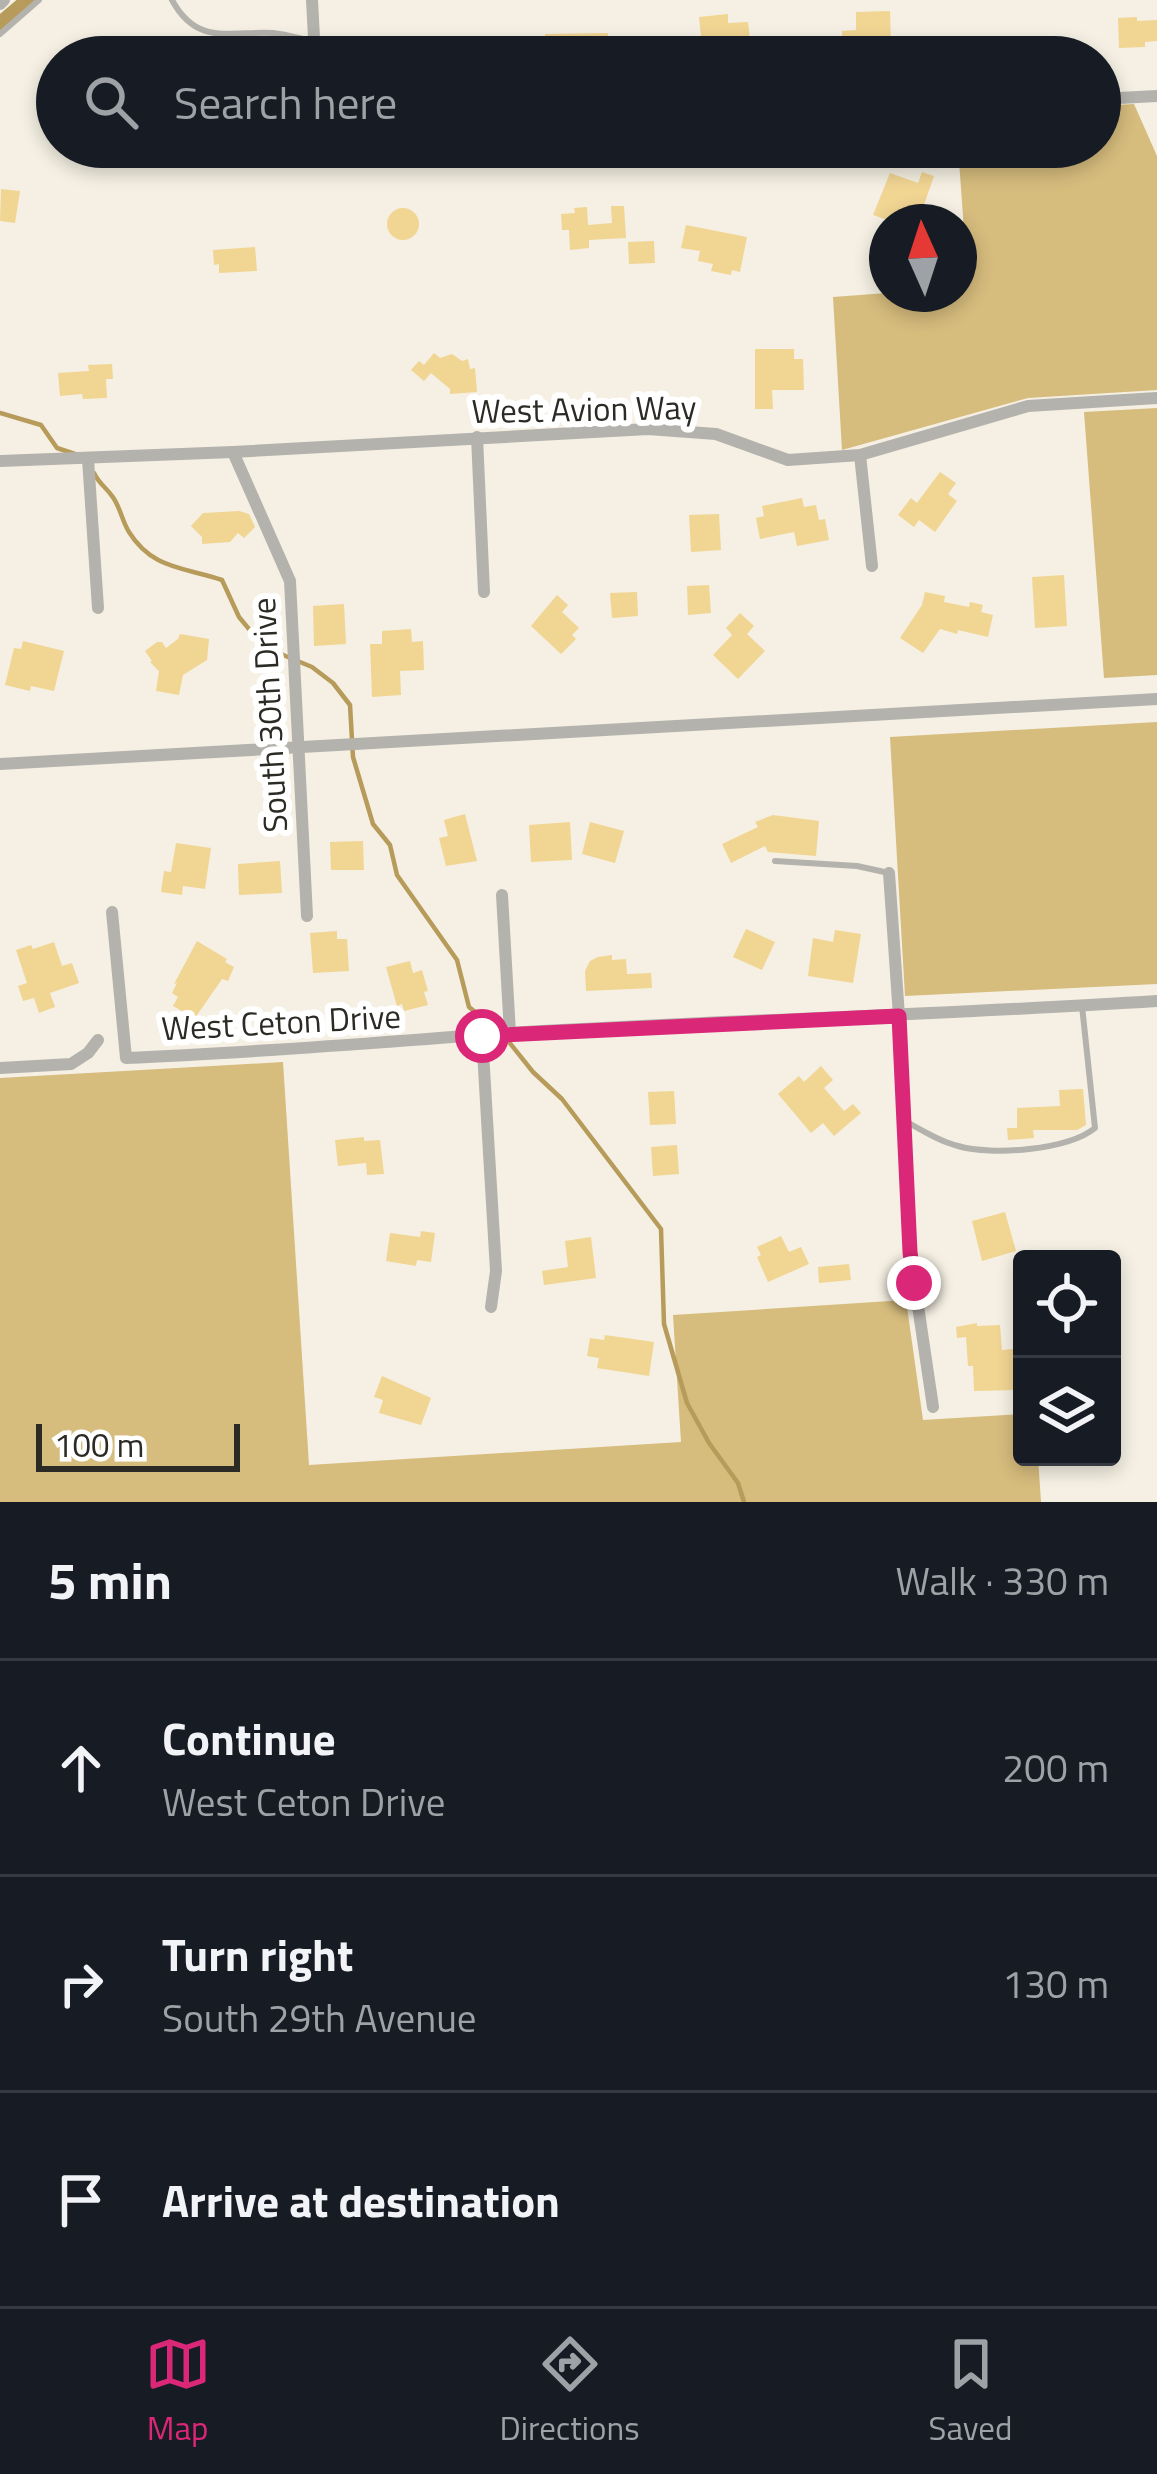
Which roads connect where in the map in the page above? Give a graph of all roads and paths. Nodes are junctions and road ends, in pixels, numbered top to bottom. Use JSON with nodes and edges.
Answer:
{"nodes":[{"id":1,"x":39,"y":0,"type":"edge"},
{"id":2,"x":172,"y":0,"type":"edge"},
{"id":3,"x":312,"y":0,"type":"edge"},
{"id":4,"x":0,"y":34,"type":"edge"},
{"id":5,"x":289,"y":36,"type":"edge"},
{"id":6,"x":314,"y":36,"type":"edge"},
{"id":7,"x":1157,"y":96,"type":"edge"},
{"id":8,"x":1121,"y":98,"type":"edge"},
{"id":9,"x":1157,"y":398,"type":"edge"},
{"id":10,"x":477,"y":437,"type":"junction"},
{"id":11,"x":233,"y":452,"type":"junction"},
{"id":12,"x":860,"y":455,"type":"junction"},
{"id":13,"x":88,"y":459,"type":"junction"},
{"id":14,"x":0,"y":461,"type":"edge"},
{"id":15,"x":872,"y":566,"type":"dead end"},
{"id":16,"x":484,"y":592,"type":"dead end"},
{"id":17,"x":98,"y":608,"type":"dead end"},
{"id":18,"x":1157,"y":699,"type":"edge"},
{"id":19,"x":298,"y":747,"type":"junction"},
{"id":20,"x":0,"y":764,"type":"edge"},
{"id":21,"x":775,"y":862,"type":"dead end"},
{"id":22,"x":889,"y":873,"type":"joint"},
{"id":23,"x":502,"y":895,"type":"dead end"},
{"id":24,"x":112,"y":912,"type":"dead end"},
{"id":25,"x":307,"y":916,"type":"dead end"},
{"id":26,"x":1157,"y":1001,"type":"edge"},
{"id":27,"x":1082,"y":1006,"type":"junction"},
{"id":28,"x":899,"y":1016,"type":"junction"},
{"id":29,"x":510,"y":1033,"type":"junction"},
{"id":30,"x":482,"y":1036,"type":"junction"},
{"id":31,"x":98,"y":1040,"type":"dead end"},
{"id":32,"x":0,"y":1068,"type":"edge"},
{"id":33,"x":904,"y":1120,"type":"junction"},
{"id":34,"x":491,"y":1307,"type":"dead end"},
{"id":35,"x":933,"y":1407,"type":"dead end"}],
"edges":[{"from":1,"to":4,"type":"lane"},
{"from":2,"to":5,"type":"lane"},
{"from":3,"to":6,"type":"street"},
{"from":7,"to":8,"type":"street"},
{"from":9,"to":12,"type":"street","name":"West Avion Way"},
{"from":10,"to":11,"type":"street","name":"West Avion Way"},
{"from":10,"to":12,"type":"street","name":"West Avion Way"},
{"from":10,"to":16,"type":"street"},
{"from":11,"to":13,"type":"street","name":"West Avion Way"},
{"from":11,"to":19,"type":"street","name":"South 30th Drive"},
{"from":12,"to":15,"type":"street"},
{"from":13,"to":14,"type":"street","name":"West Avion Way"},
{"from":13,"to":17,"type":"street"},
{"from":18,"to":19,"type":"street"},
{"from":19,"to":20,"type":"street"},
{"from":19,"to":25,"type":"street","name":"South 30th Drive"},
{"from":21,"to":22,"type":"lane"},
{"from":22,"to":28,"type":"street"},
{"from":23,"to":29,"type":"street"},
{"from":24,"to":30,"type":"street","name":"West Ceton Drive"},
{"from":26,"to":27,"type":"street","name":"West Ceton Drive"},
{"from":27,"to":28,"type":"street","name":"West Ceton Drive"},
{"from":27,"to":33,"type":"lane"},
{"from":28,"to":29,"type":"street","name":"West Ceton Drive"},
{"from":28,"to":33,"type":"street"},
{"from":29,"to":30,"type":"street","name":"West Ceton Drive"},
{"from":30,"to":34,"type":"street"},
{"from":31,"to":32,"type":"street"},
{"from":33,"to":35,"type":"street"}]}
